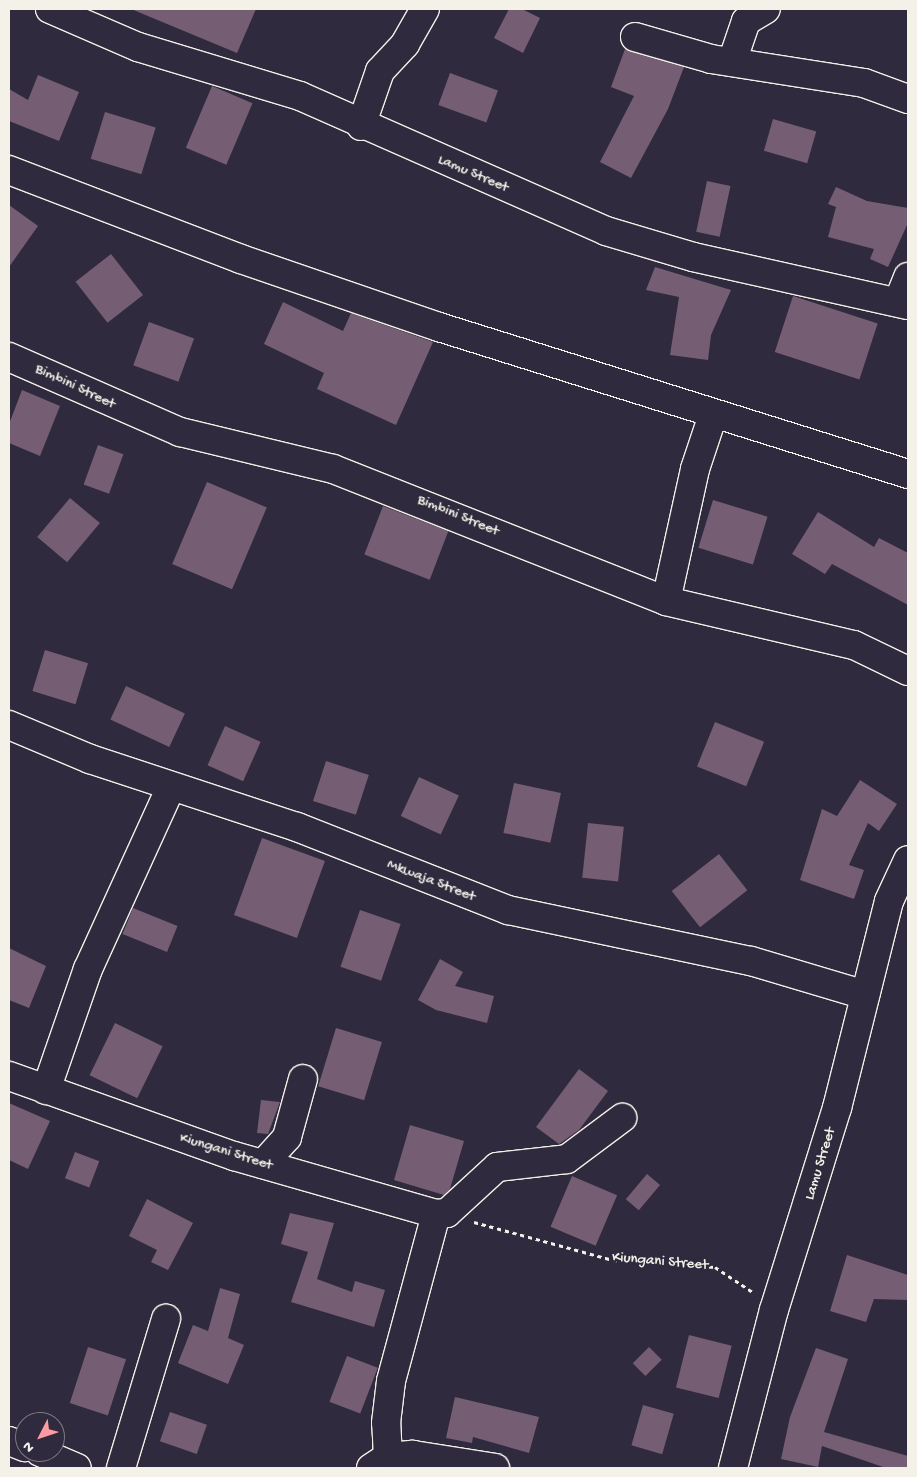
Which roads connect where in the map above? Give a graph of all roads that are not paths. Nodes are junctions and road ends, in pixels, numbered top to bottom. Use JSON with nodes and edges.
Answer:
{"nodes":[{"id":1,"x":50,"y":9,"type":"edge"},
{"id":2,"x":425,"y":9,"type":"edge"},
{"id":3,"x":766,"y":9,"type":"edge"},
{"id":4,"x":634,"y":37,"type":"dead end"},
{"id":5,"x":732,"y":62,"type":"junction"},
{"id":6,"x":908,"y":98,"type":"edge"},
{"id":7,"x":361,"y":126,"type":"junction"},
{"id":8,"x":9,"y":170,"type":"edge"},
{"id":9,"x":908,"y":277,"type":"edge"},
{"id":10,"x":903,"y":304,"type":"edge"},
{"id":11,"x":9,"y":357,"type":"edge"},
{"id":12,"x":713,"y":415,"type":"junction"},
{"id":13,"x":908,"y":474,"type":"edge"},
{"id":14,"x":666,"y":601,"type":"junction"},
{"id":15,"x":908,"y":671,"type":"edge"},
{"id":16,"x":9,"y":725,"type":"edge"},
{"id":17,"x":171,"y":787,"type":"junction"},
{"id":18,"x":908,"y":861,"type":"edge"},
{"id":19,"x":865,"y":995,"type":"junction"},
{"id":20,"x":9,"y":1076,"type":"edge"},
{"id":21,"x":303,"y":1079,"type":"dead end"},
{"id":22,"x":46,"y":1090,"type":"junction"},
{"id":23,"x":622,"y":1118,"type":"dead end"},
{"id":24,"x":263,"y":1164,"type":"junction"},
{"id":25,"x":442,"y":1214,"type":"junction"},
{"id":26,"x":166,"y":1319,"type":"dead end"},
{"id":27,"x":63,"y":1462,"type":"edge"},
{"id":28,"x":380,"y":1463,"type":"edge"},
{"id":29,"x":77,"y":1468,"type":"edge"},
{"id":30,"x":121,"y":1468,"type":"edge"},
{"id":31,"x":495,"y":1468,"type":"edge"},
{"id":32,"x":733,"y":1468,"type":"edge"}],
"edges":[{"from":1,"to":7,"type":"street","name":"Lamu Street"},
{"from":2,"to":7,"type":"street"},
{"from":3,"to":5,"type":"street"},
{"from":4,"to":5,"type":"street"},
{"from":5,"to":6,"type":"street"},
{"from":7,"to":10,"type":"street","name":"Lamu Street"},
{"from":8,"to":12,"type":"street"},
{"from":9,"to":10,"type":"street"},
{"from":11,"to":14,"type":"street","name":"Bimbini Street"},
{"from":12,"to":13,"type":"street"},
{"from":12,"to":14,"type":"street"},
{"from":14,"to":15,"type":"street","name":"Bimbini Street"},
{"from":16,"to":17,"type":"street","name":"Mkwaja Street"},
{"from":17,"to":19,"type":"street","name":"Mkwaja Street"},
{"from":17,"to":22,"type":"street"},
{"from":18,"to":19,"type":"street","name":"Lamu Street"},
{"from":19,"to":32,"type":"street","name":"Lamu Street"},
{"from":20,"to":22,"type":"street","name":"Kiungani Street"},
{"from":21,"to":24,"type":"street"},
{"from":22,"to":24,"type":"street","name":"Kiungani Street"},
{"from":23,"to":25,"type":"street"},
{"from":24,"to":25,"type":"street","name":"Kiungani Street"},
{"from":25,"to":28,"type":"street"},
{"from":26,"to":30,"type":"street"},
{"from":27,"to":29,"type":"street"},
{"from":28,"to":31,"type":"street"}]}
